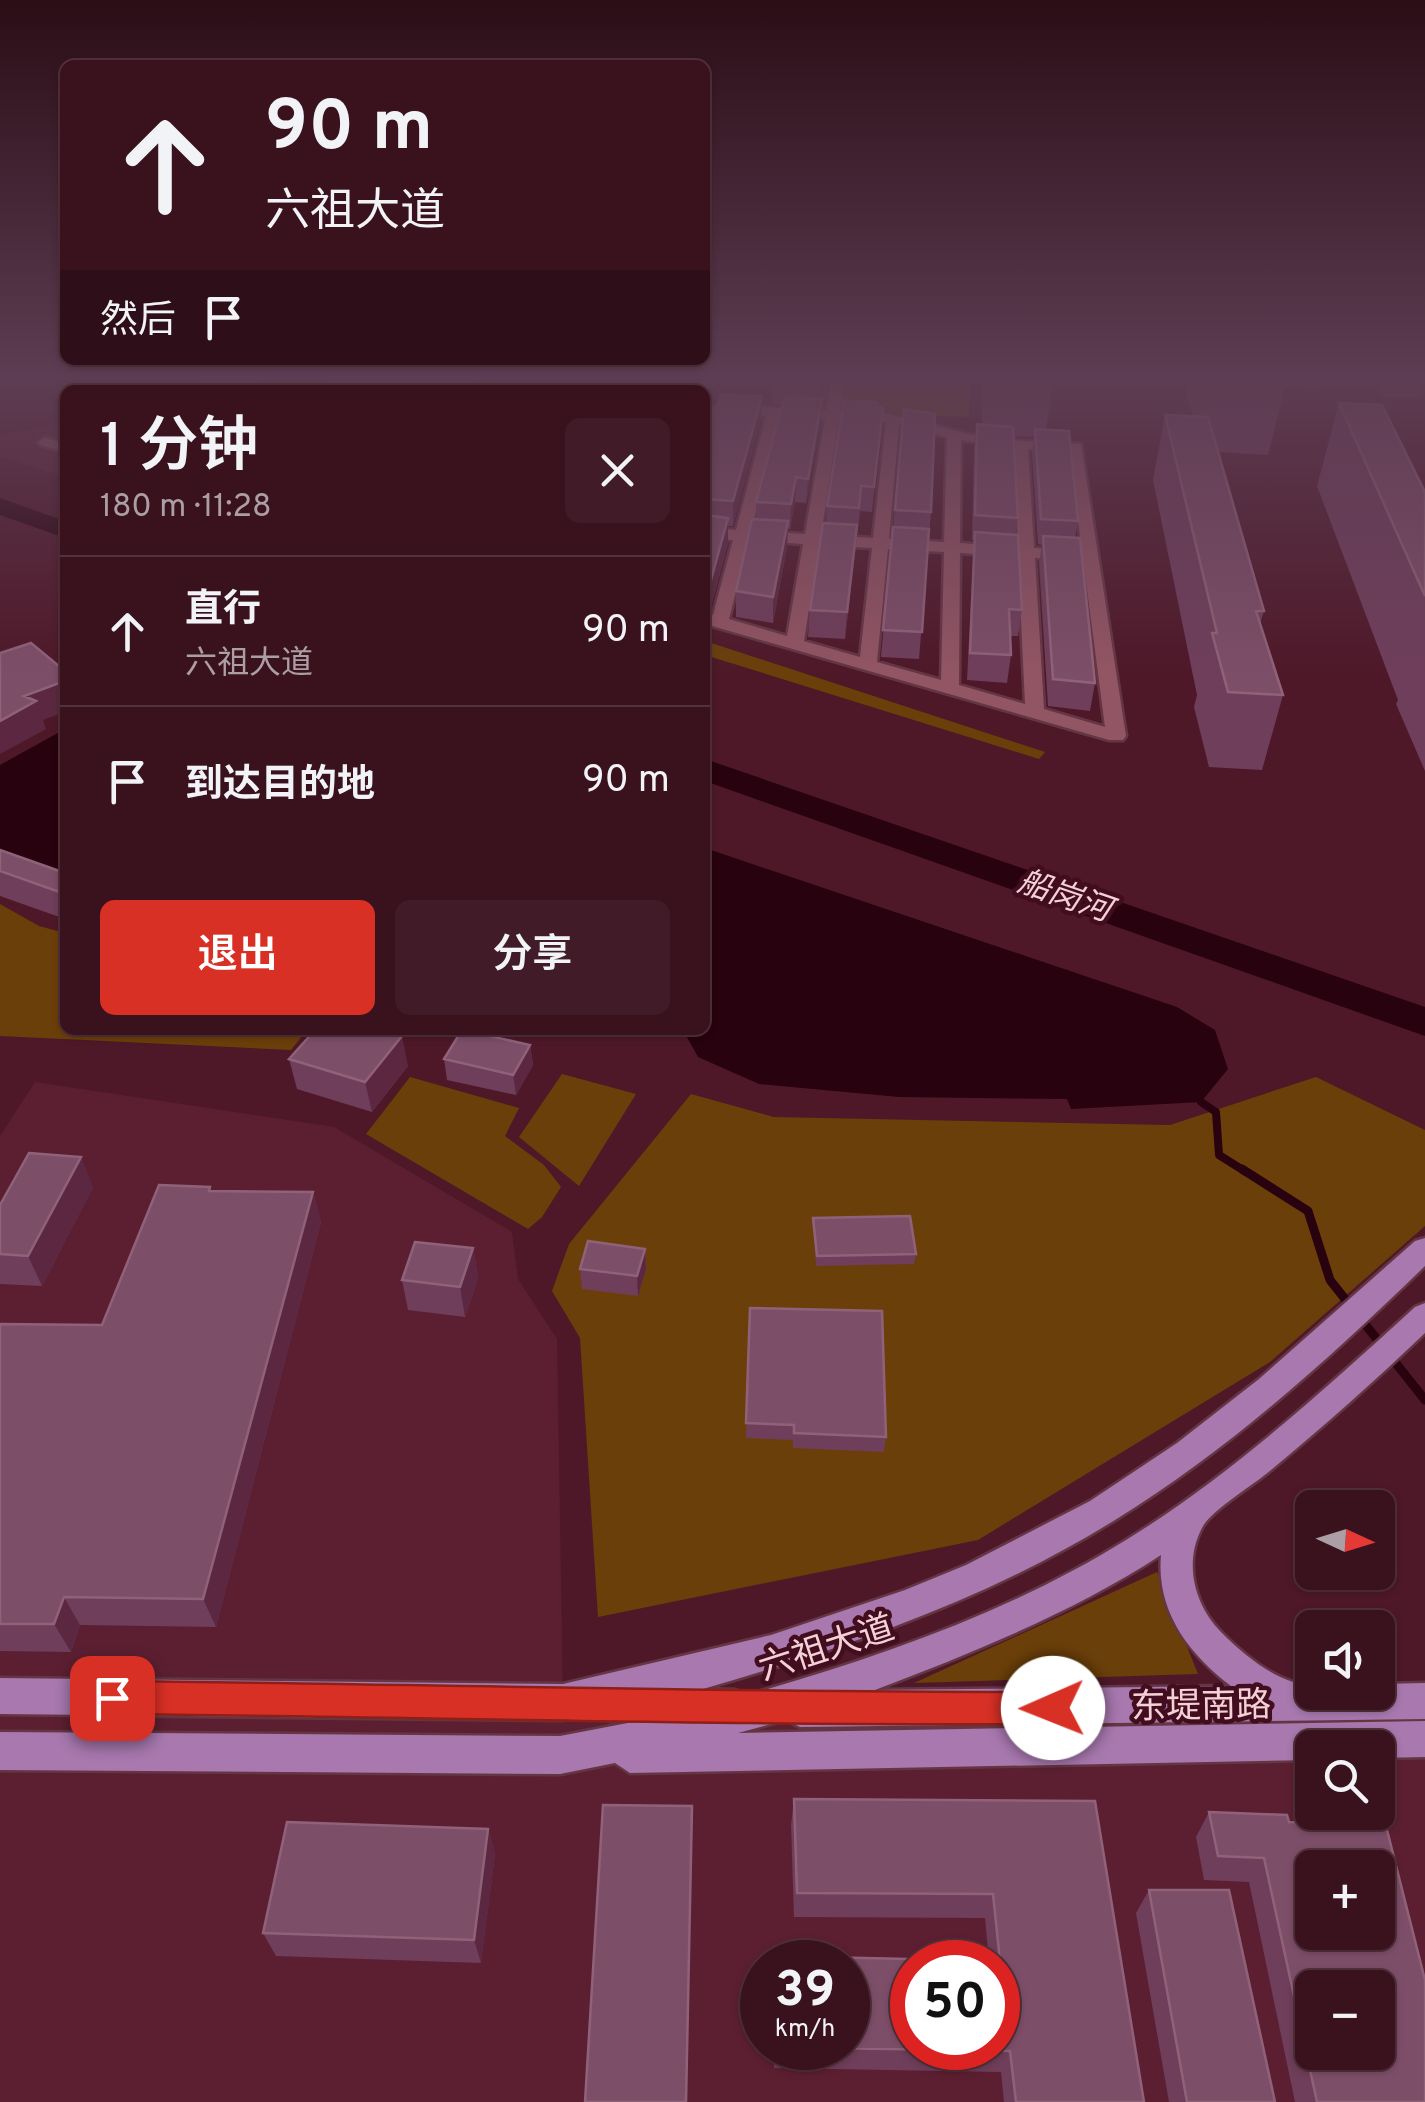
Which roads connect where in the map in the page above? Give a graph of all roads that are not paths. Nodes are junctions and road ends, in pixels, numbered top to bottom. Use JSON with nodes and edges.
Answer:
{"nodes":[{"id":1,"x":757,"y":478,"type":"edge"},
{"id":2,"x":822,"y":478,"type":"edge"},
{"id":3,"x":887,"y":478,"type":"edge"},
{"id":4,"x":953,"y":478,"type":"edge"},
{"id":5,"x":1022,"y":478,"type":"edge"},
{"id":6,"x":1080,"y":478,"type":"edge"},
{"id":7,"x":710,"y":533,"type":"edge"},
{"id":8,"x":742,"y":535,"type":"junction"},
{"id":9,"x":812,"y":540,"type":"junction"},
{"id":10,"x":880,"y":544,"type":"junction"},
{"id":11,"x":952,"y":548,"type":"junction"},
{"id":12,"x":1026,"y":552,"type":"junction"},
{"id":13,"x":1091,"y":556,"type":"junction"},
{"id":14,"x":712,"y":620,"type":"edge"},
{"id":15,"x":795,"y":642,"type":"junction"},
{"id":16,"x":868,"y":664,"type":"junction"},
{"id":17,"x":950,"y":688,"type":"junction"},
{"id":18,"x":1035,"y":712,"type":"junction"},
{"id":19,"x":1425,"y":1249,"type":"edge"},
{"id":20,"x":1415,"y":1325,"type":"edge"},
{"id":21,"x":1193,"y":1510,"type":"junction"},
{"id":22,"x":0,"y":1696,"type":"edge"},
{"id":23,"x":1425,"y":1700,"type":"edge"},
{"id":24,"x":1395,"y":1701,"type":"edge"},
{"id":25,"x":563,"y":1702,"type":"junction"},
{"id":26,"x":1295,"y":1702,"type":"edge"},
{"id":27,"x":1295,"y":1704,"type":"edge"},
{"id":28,"x":766,"y":1709,"type":"junction"},
{"id":29,"x":1425,"y":1739,"type":"edge"},
{"id":30,"x":0,"y":1751,"type":"edge"},
{"id":31,"x":560,"y":1755,"type":"junction"}],
"edges":[{"from":1,"to":8,"type":"street"},
{"from":2,"to":9,"type":"street"},
{"from":3,"to":10,"type":"street"},
{"from":4,"to":11,"type":"street"},
{"from":5,"to":12,"type":"street"},
{"from":6,"to":13,"type":"street"},
{"from":7,"to":8,"type":"street"},
{"from":8,"to":9,"type":"street"},
{"from":8,"to":14,"type":"street"},
{"from":9,"to":10,"type":"street"},
{"from":9,"to":15,"type":"street"},
{"from":10,"to":11,"type":"street"},
{"from":10,"to":16,"type":"street"},
{"from":11,"to":12,"type":"street"},
{"from":11,"to":17,"type":"street"},
{"from":12,"to":13,"type":"street"},
{"from":12,"to":18,"type":"street"},
{"from":13,"to":18,"type":"street"},
{"from":14,"to":15,"type":"street"},
{"from":15,"to":16,"type":"street"},
{"from":16,"to":17,"type":"street"},
{"from":17,"to":18,"type":"street"},
{"from":19,"to":25,"type":"main road","name":"六祖大道"},
{"from":20,"to":21,"type":"main road","name":"六祖大道"},
{"from":21,"to":26,"type":"main road"},
{"from":21,"to":28,"type":"main road","name":"六祖大道"},
{"from":22,"to":25,"type":"main road","name":"六祖大道"},
{"from":23,"to":24,"type":"main road","name":"东堤南路"},
{"from":25,"to":28,"type":"main road","name":"东堤南路"},
{"from":27,"to":28,"type":"main road","name":"东堤南路"},
{"from":28,"to":31,"type":"main road","name":"六祖大道"},
{"from":29,"to":31,"type":"main road","name":"东堤南路"},
{"from":30,"to":31,"type":"main road","name":"六祖大道"}]}
